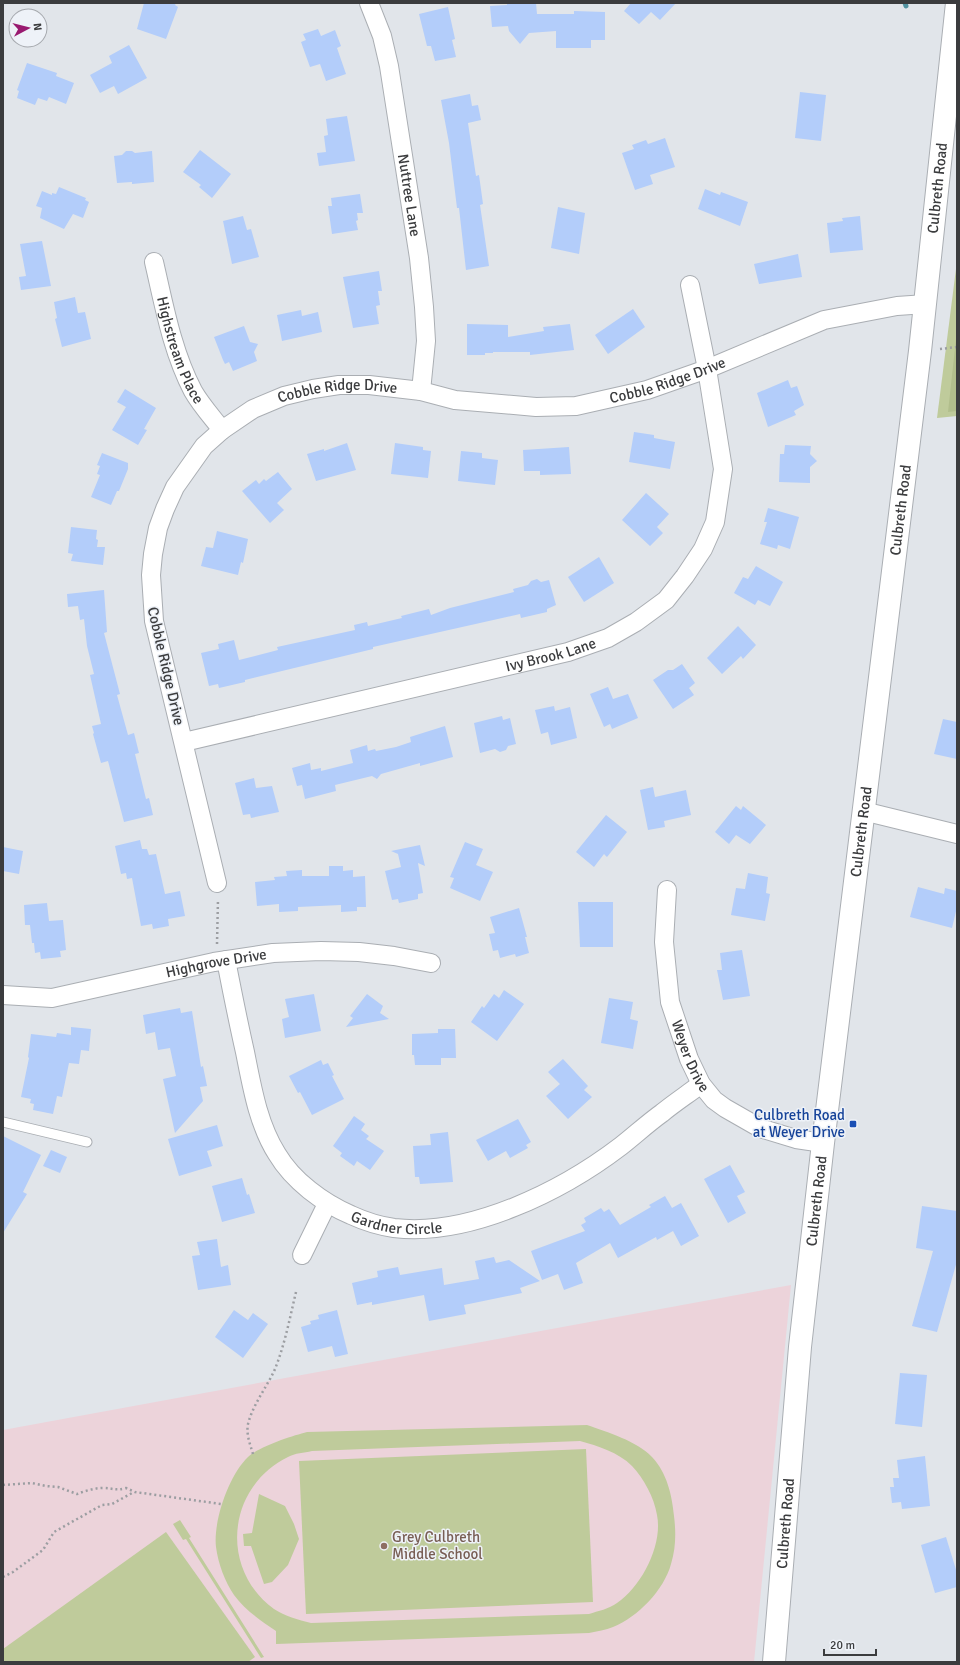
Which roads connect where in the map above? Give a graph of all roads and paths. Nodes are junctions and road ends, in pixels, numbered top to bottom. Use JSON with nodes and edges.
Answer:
{"nodes":[{"id":1,"x":369,"y":3,"type":"edge"},
{"id":2,"x":957,"y":3,"type":"edge"},
{"id":3,"x":154,"y":262,"type":"dead end"},
{"id":4,"x":690,"y":285,"type":"dead end"},
{"id":5,"x":926,"y":304,"type":"junction"},
{"id":6,"x":707,"y":369,"type":"junction"},
{"id":7,"x":421,"y":391,"type":"junction"},
{"id":8,"x":222,"y":430,"type":"junction"},
{"id":9,"x":184,"y":742,"type":"junction"},
{"id":10,"x":863,"y":811,"type":"junction"},
{"id":11,"x":957,"y":834,"type":"edge"},
{"id":12,"x":217,"y":883,"type":"joint"},
{"id":13,"x":667,"y":890,"type":"dead end"},
{"id":14,"x":222,"y":953,"type":"junction"},
{"id":15,"x":431,"y":963,"type":"dead end"},
{"id":16,"x":3,"y":995,"type":"edge"},
{"id":17,"x":701,"y":1084,"type":"junction"},
{"id":18,"x":3,"y":1122,"type":"edge"},
{"id":19,"x":87,"y":1142,"type":"dead end"},
{"id":20,"x":823,"y":1143,"type":"junction"},
{"id":21,"x":328,"y":1204,"type":"junction"},
{"id":22,"x":302,"y":1255,"type":"dead end"},
{"id":23,"x":296,"y":1292,"type":"dead end"},
{"id":24,"x":253,"y":1454,"type":"dead end"},
{"id":25,"x":3,"y":1485,"type":"edge"},
{"id":26,"x":135,"y":1492,"type":"junction"},
{"id":27,"x":221,"y":1504,"type":"dead end"},
{"id":28,"x":3,"y":1577,"type":"edge"},
{"id":29,"x":774,"y":1662,"type":"edge"}],
"edges":[{"from":1,"to":7,"type":"street","name":"Nuttree Lane"},
{"from":2,"to":5,"type":"street","name":"Culbreth Road"},
{"from":3,"to":8,"type":"street","name":"Highstream Place"},
{"from":4,"to":6,"type":"street","name":"Ivy Brook Lane"},
{"from":5,"to":6,"type":"street","name":"Cobble Ridge Drive"},
{"from":5,"to":10,"type":"street","name":"Culbreth Road"},
{"from":6,"to":7,"type":"street","name":"Cobble Ridge Drive"},
{"from":6,"to":9,"type":"street","name":"Ivy Brook Lane"},
{"from":7,"to":8,"type":"street","name":"Cobble Ridge Drive"},
{"from":8,"to":9,"type":"street","name":"Cobble Ridge Drive"},
{"from":9,"to":12,"type":"street","name":"Cobble Ridge Drive"},
{"from":10,"to":11,"type":"street"},
{"from":10,"to":20,"type":"street","name":"Culbreth Road"},
{"from":12,"to":14,"type":"path"},
{"from":13,"to":17,"type":"street","name":"Weyer Drive"},
{"from":14,"to":15,"type":"street","name":"Highgrove Drive"},
{"from":14,"to":16,"type":"street","name":"Highgrove Drive"},
{"from":14,"to":21,"type":"street","name":"Gardner Circle"},
{"from":17,"to":20,"type":"street","name":"Weyer Drive"},
{"from":17,"to":21,"type":"street","name":"Gardner Circle"},
{"from":18,"to":19,"type":"lane"},
{"from":20,"to":29,"type":"street","name":"Culbreth Road"},
{"from":21,"to":22,"type":"street"},
{"from":23,"to":24,"type":"path"},
{"from":25,"to":26,"type":"path"},
{"from":26,"to":27,"type":"path"},
{"from":26,"to":28,"type":"path"}]}
